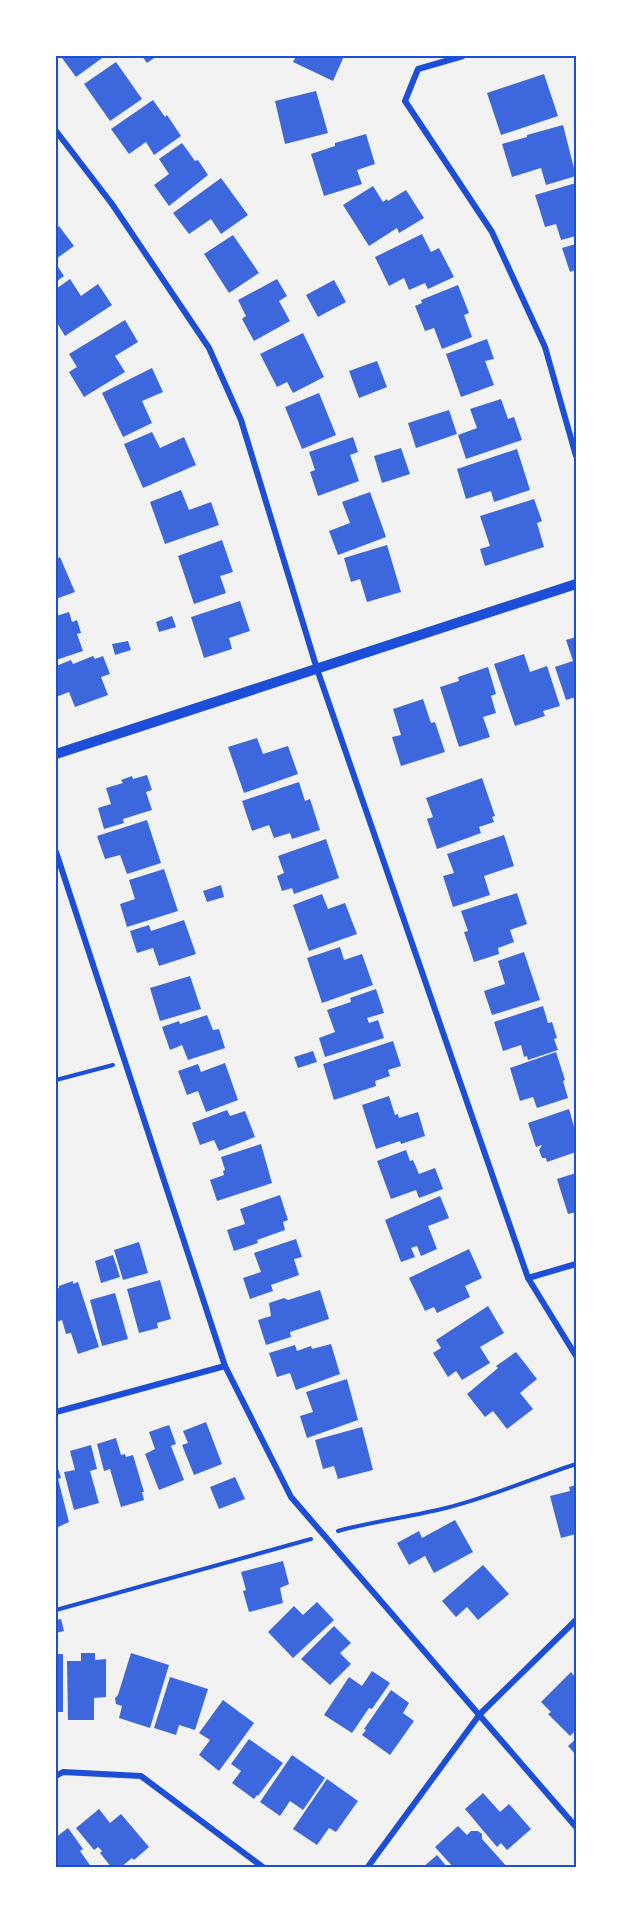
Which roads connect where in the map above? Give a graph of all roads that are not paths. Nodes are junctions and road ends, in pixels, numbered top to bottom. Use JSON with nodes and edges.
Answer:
{"nodes":[{"id":1,"x":462,"y":56,"type":"edge"},
{"id":2,"x":56,"y":131,"type":"edge"},
{"id":3,"x":576,"y":456,"type":"edge"},
{"id":4,"x":576,"y":584,"type":"edge"},
{"id":5,"x":317,"y":669,"type":"junction"},
{"id":6,"x":56,"y":754,"type":"edge"},
{"id":7,"x":56,"y":852,"type":"edge"},
{"id":8,"x":576,"y":1264,"type":"edge"},
{"id":9,"x":528,"y":1278,"type":"junction"},
{"id":10,"x":576,"y":1356,"type":"edge"},
{"id":11,"x":225,"y":1366,"type":"junction"},
{"id":12,"x":56,"y":1412,"type":"edge"},
{"id":13,"x":576,"y":1620,"type":"edge"},
{"id":14,"x":480,"y":1714,"type":"junction"},
{"id":15,"x":56,"y":1776,"type":"edge"},
{"id":16,"x":576,"y":1827,"type":"edge"},
{"id":17,"x":264,"y":1868,"type":"edge"},
{"id":18,"x":367,"y":1868,"type":"edge"}],
"edges":[{"from":1,"to":3,"type":"street"},
{"from":2,"to":5,"type":"street"},
{"from":4,"to":5,"type":"street"},
{"from":5,"to":6,"type":"street"},
{"from":5,"to":9,"type":"street"},
{"from":7,"to":11,"type":"street"},
{"from":8,"to":9,"type":"street"},
{"from":9,"to":10,"type":"street"},
{"from":11,"to":12,"type":"street"},
{"from":11,"to":14,"type":"street"},
{"from":13,"to":14,"type":"street"},
{"from":14,"to":16,"type":"street"},
{"from":14,"to":18,"type":"street"},
{"from":15,"to":17,"type":"street"}]}
